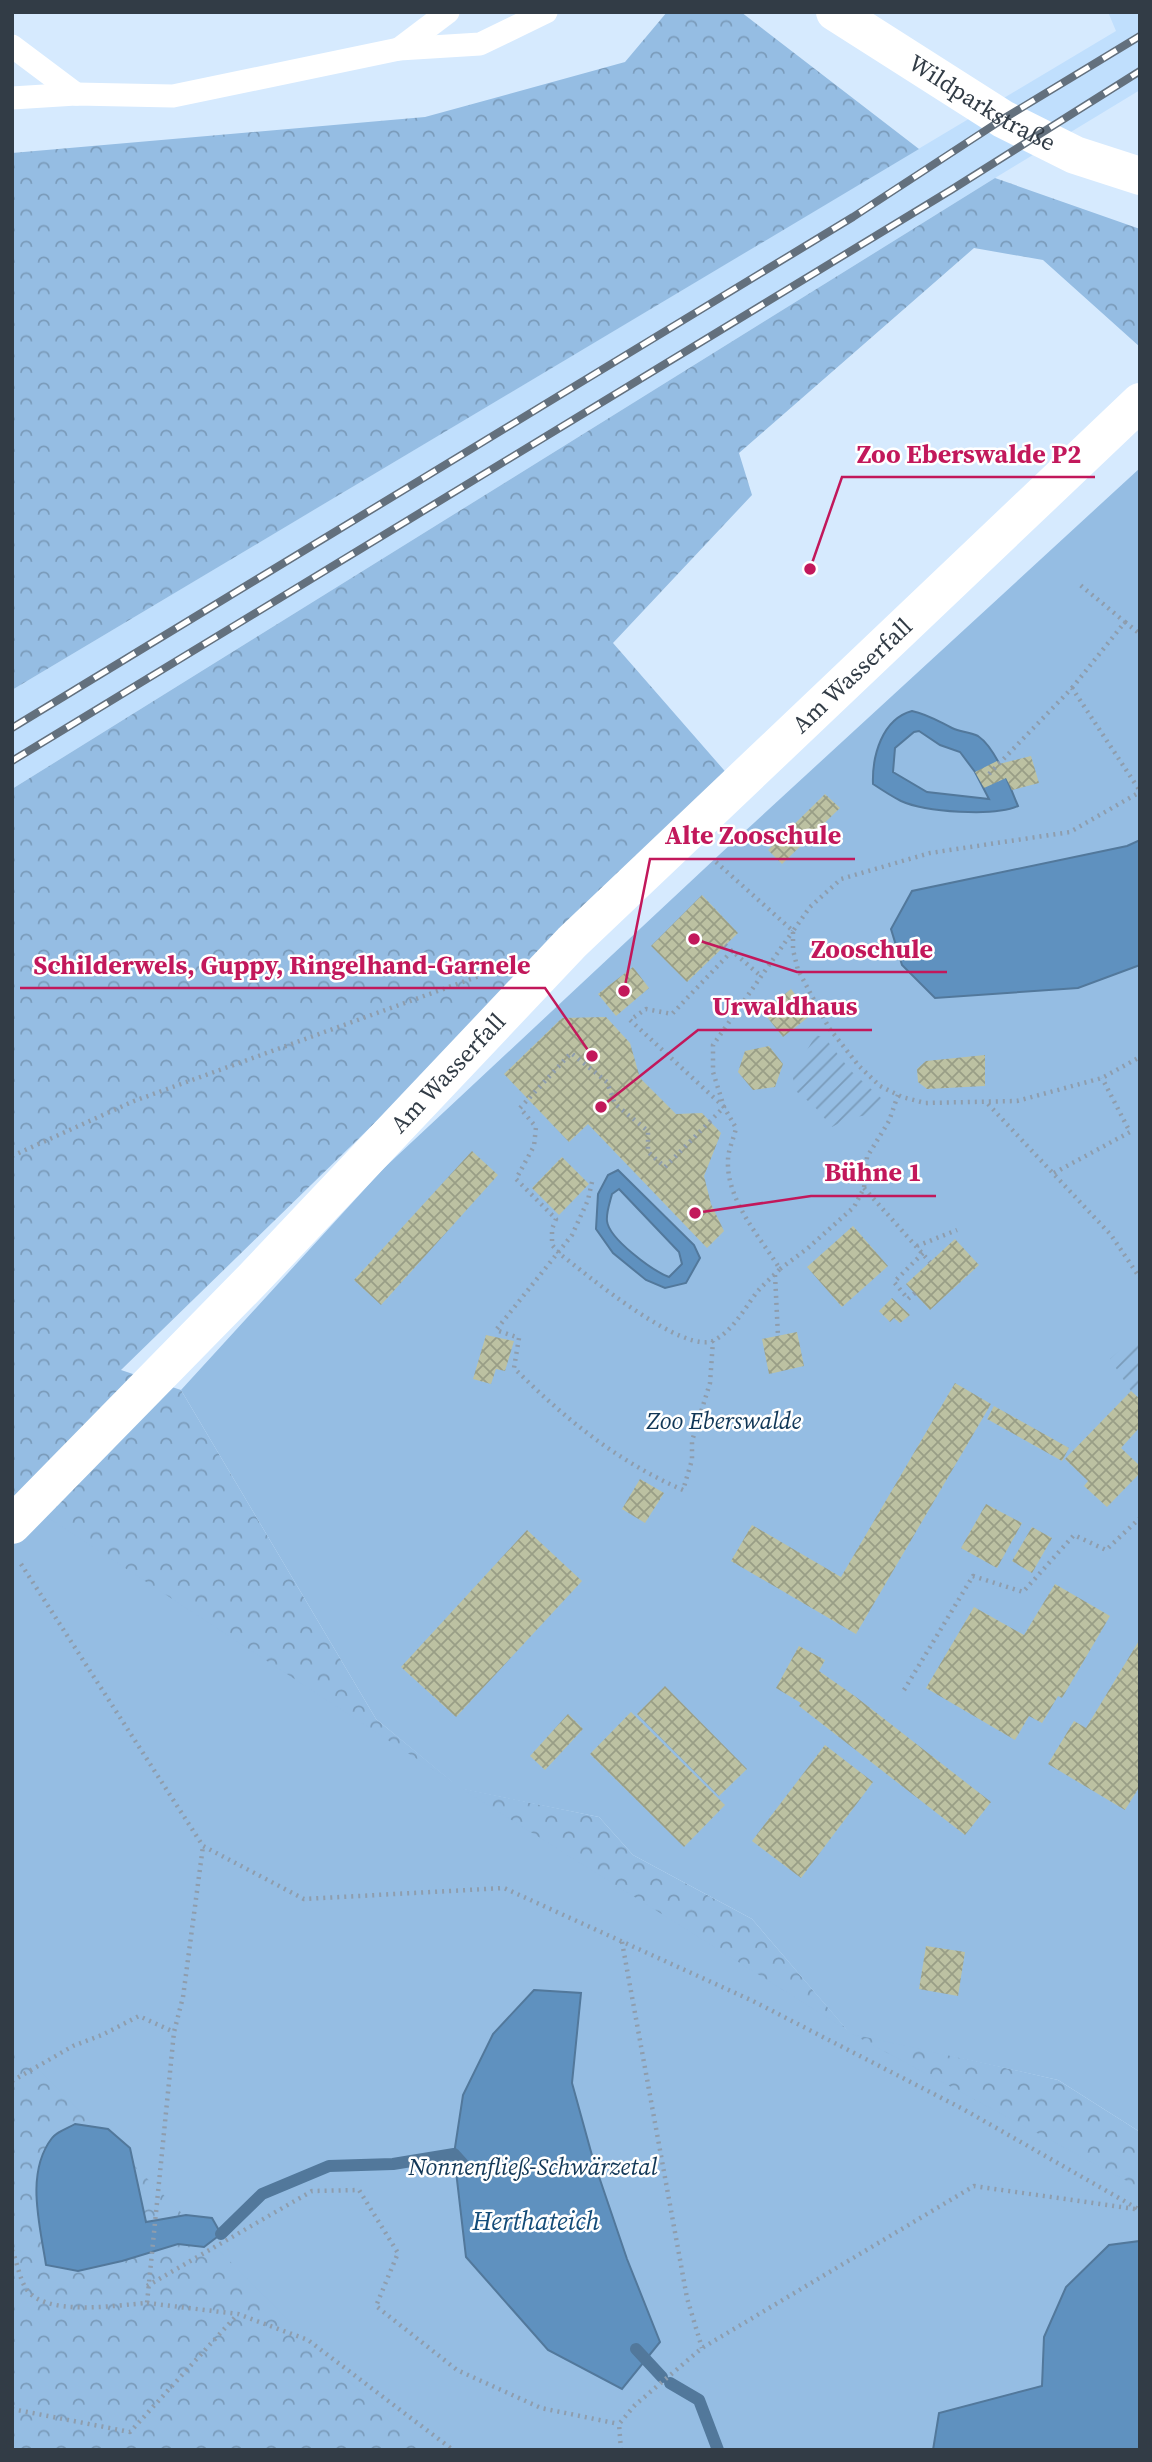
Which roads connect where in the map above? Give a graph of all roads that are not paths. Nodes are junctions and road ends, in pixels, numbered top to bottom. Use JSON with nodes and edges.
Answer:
{"nodes":[{"id":1,"x":448,"y":12,"type":"edge"},
{"id":2,"x":546,"y":12,"type":"edge"},
{"id":3,"x":835,"y":12,"type":"edge"},
{"id":4,"x":12,"y":47,"type":"edge"},
{"id":5,"x":399,"y":49,"type":"junction"},
{"id":6,"x":76,"y":94,"type":"junction"},
{"id":7,"x":12,"y":98,"type":"edge"},
{"id":8,"x":1140,"y":176,"type":"edge"},
{"id":9,"x":1140,"y":402,"type":"edge"},
{"id":10,"x":12,"y":1525,"type":"edge"}],
"edges":[{"from":1,"to":5,"type":"lane"},
{"from":2,"to":5,"type":"lane"},
{"from":3,"to":8,"type":"street","name":"Wildparkstraße"},
{"from":4,"to":6,"type":"lane"},
{"from":5,"to":6,"type":"lane"},
{"from":6,"to":7,"type":"lane"},
{"from":9,"to":10,"type":"street","name":"Am Wasserfall"}]}
